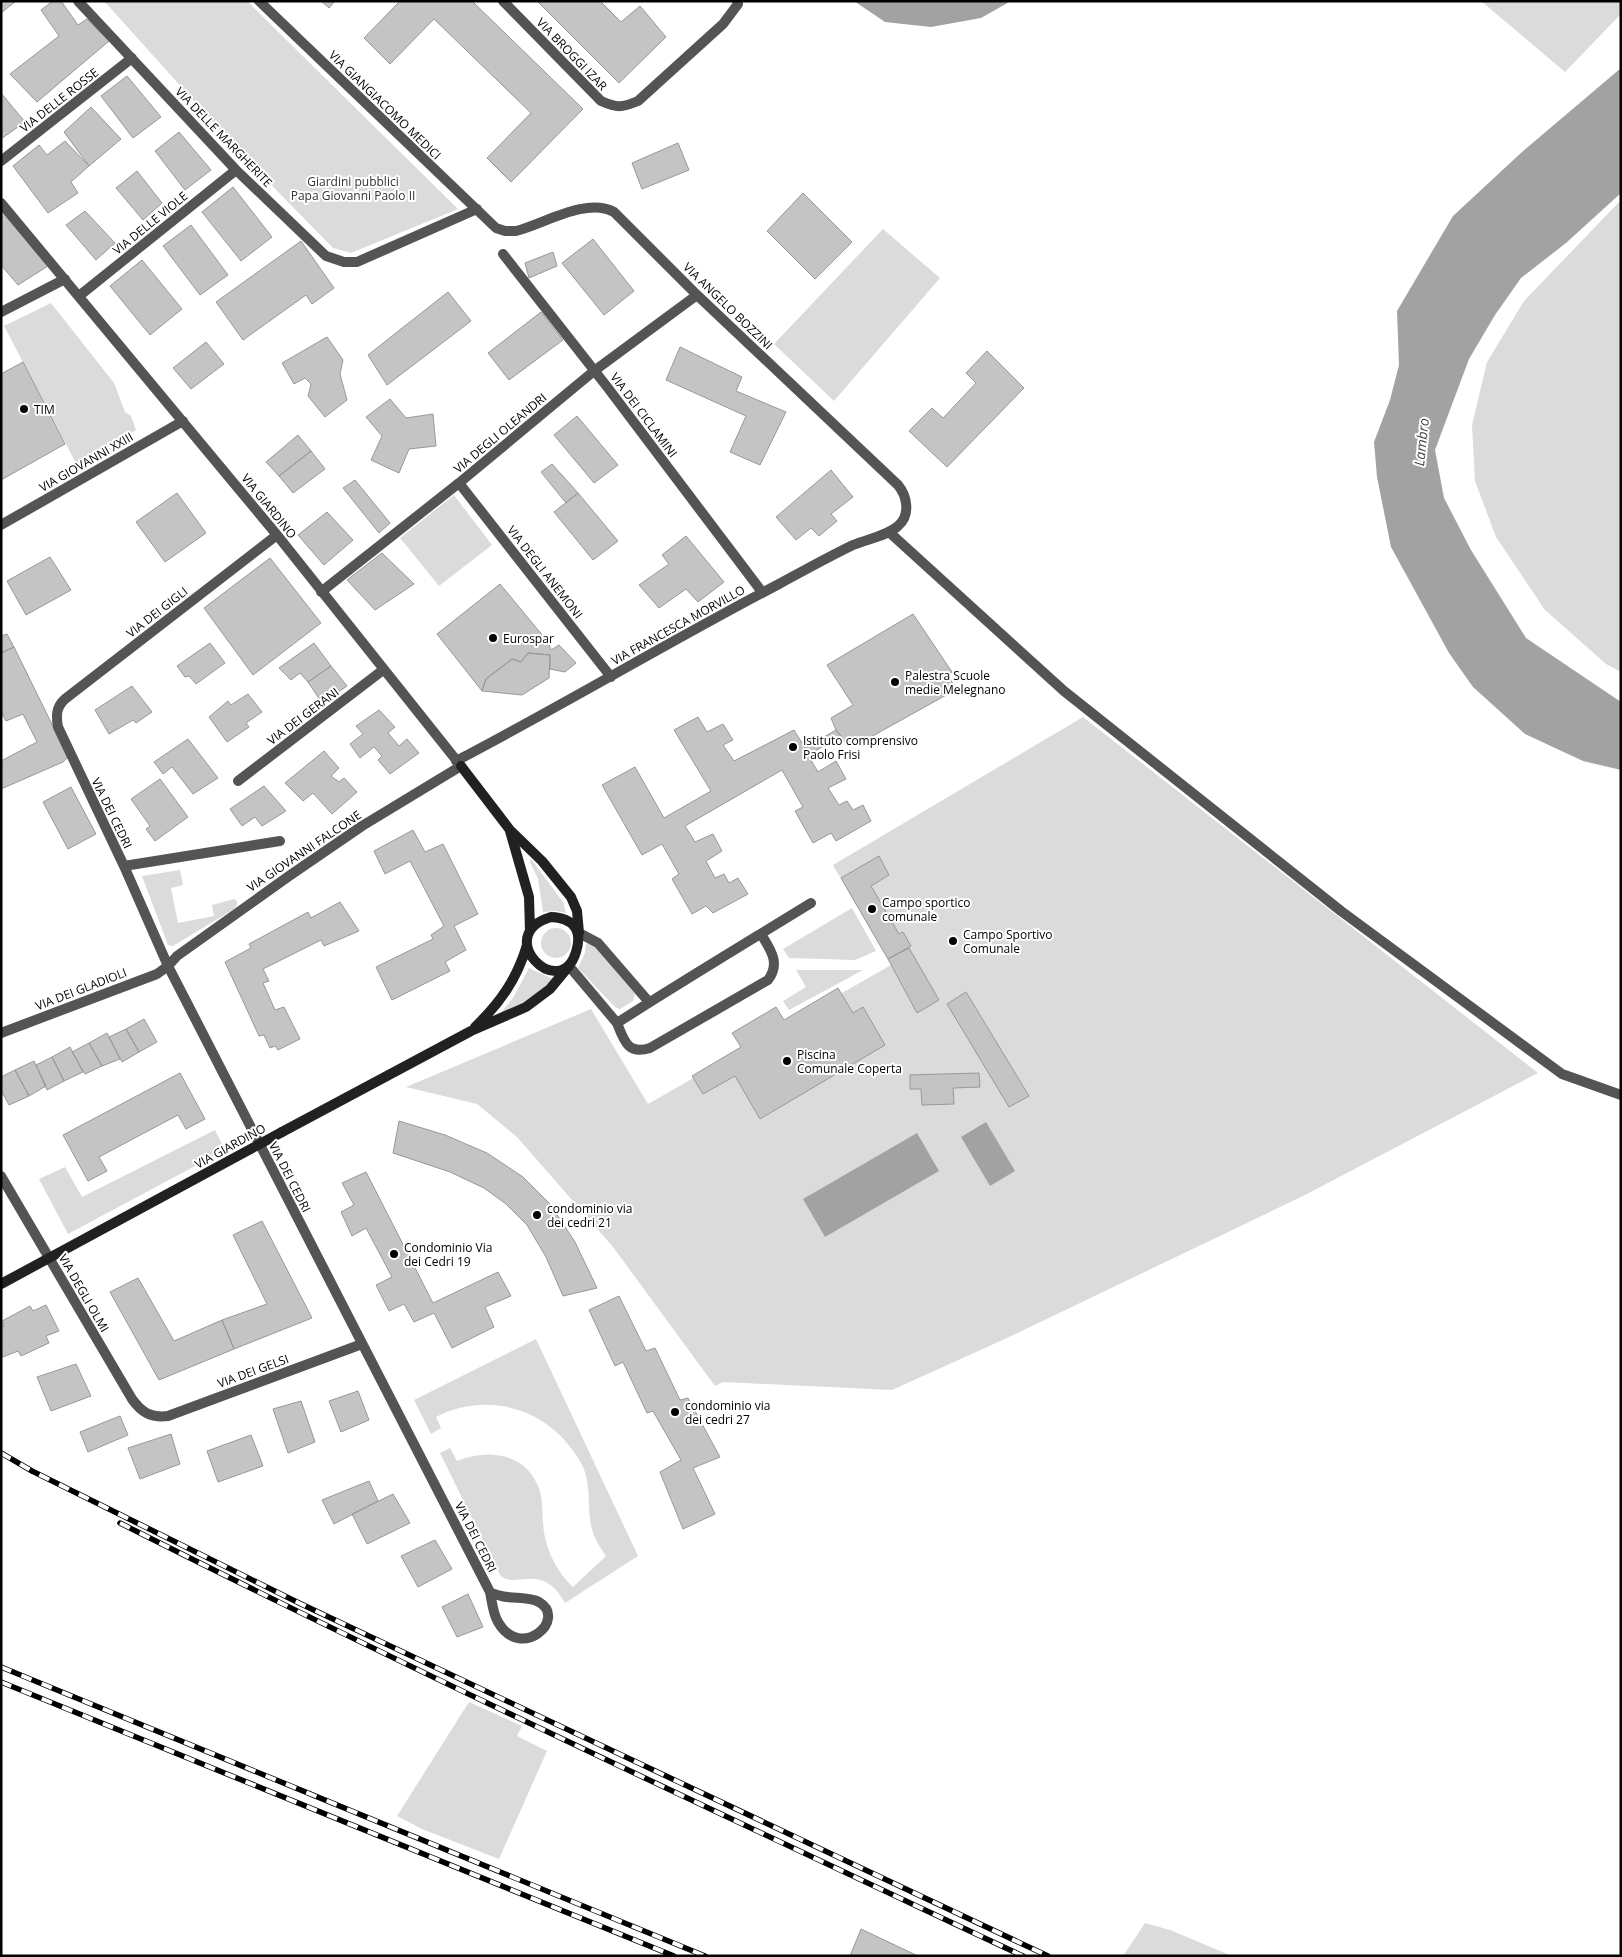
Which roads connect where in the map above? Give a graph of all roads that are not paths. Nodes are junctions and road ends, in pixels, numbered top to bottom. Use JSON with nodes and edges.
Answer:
{"nodes":[{"id":1,"x":78,"y":1,"type":"edge"},
{"id":2,"x":260,"y":1,"type":"edge"},
{"id":3,"x":503,"y":1,"type":"edge"},
{"id":4,"x":738,"y":1,"type":"edge"},
{"id":5,"x":132,"y":58,"type":"junction"},
{"id":6,"x":1,"y":161,"type":"edge"},
{"id":7,"x":236,"y":170,"type":"junction"},
{"id":8,"x":1,"y":203,"type":"edge"},
{"id":9,"x":476,"y":209,"type":"junction"},
{"id":10,"x":494,"y":226,"type":"joint"},
{"id":11,"x":503,"y":254,"type":"dead end"},
{"id":12,"x":65,"y":279,"type":"junction"},
{"id":13,"x":697,"y":295,"type":"junction"},
{"id":14,"x":79,"y":296,"type":"junction"},
{"id":15,"x":1,"y":312,"type":"edge"},
{"id":16,"x":594,"y":371,"type":"junction"},
{"id":17,"x":183,"y":421,"type":"junction"},
{"id":18,"x":459,"y":483,"type":"junction"},
{"id":19,"x":906,"y":509,"type":"joint"},
{"id":20,"x":1,"y":525,"type":"edge"},
{"id":21,"x":889,"y":532,"type":"junction"},
{"id":22,"x":277,"y":535,"type":"junction"},
{"id":23,"x":322,"y":592,"type":"junction"},
{"id":24,"x":762,"y":592,"type":"junction"},
{"id":25,"x":384,"y":670,"type":"junction"},
{"id":26,"x":611,"y":676,"type":"junction"},
{"id":27,"x":56,"y":713,"type":"joint"},
{"id":28,"x":458,"y":764,"type":"junction"},
{"id":29,"x":238,"y":781,"type":"dead end"},
{"id":30,"x":510,"y":830,"type":"junction"},
{"id":31,"x":280,"y":841,"type":"dead end"},
{"id":32,"x":124,"y":866,"type":"junction"},
{"id":33,"x":811,"y":903,"type":"dead end"},
{"id":34,"x":579,"y":933,"type":"junction"},
{"id":35,"x":761,"y":934,"type":"junction"},
{"id":36,"x":528,"y":940,"type":"junction"},
{"id":37,"x":168,"y":966,"type":"junction"},
{"id":38,"x":569,"y":966,"type":"junction"},
{"id":39,"x":650,"y":1002,"type":"junction"},
{"id":40,"x":617,"y":1023,"type":"junction"},
{"id":41,"x":471,"y":1031,"type":"junction"},
{"id":42,"x":1,"y":1033,"type":"edge"},
{"id":43,"x":1621,"y":1095,"type":"edge"},
{"id":44,"x":1,"y":1176,"type":"edge"},
{"id":45,"x":1,"y":1284,"type":"edge"},
{"id":46,"x":362,"y":1344,"type":"junction"},
{"id":47,"x":152,"y":1417,"type":"joint"},
{"id":48,"x":490,"y":1592,"type":"junction"}],
"edges":[{"from":1,"to":5,"type":"street","name":"VIA DELLE MARGHERITE"},
{"from":2,"to":9,"type":"street","name":"VIA GIANGIACOMO MEDICI"},
{"from":3,"to":4,"type":"street","name":"VIA BROGGI IZAR"},
{"from":5,"to":6,"type":"street","name":"VIA DELLE ROSSE"},
{"from":5,"to":7,"type":"street","name":"VIA DELLE MARGHERITE"},
{"from":7,"to":9,"type":"street","name":"VIA DELLE MARGHERITE"},
{"from":7,"to":14,"type":"street","name":"VIA DELLE VIOLE"},
{"from":8,"to":12,"type":"street","name":"VIA GIARDINO"},
{"from":9,"to":10,"type":"street","name":"VIA GIANGIACOMO MEDICI"},
{"from":10,"to":13,"type":"street","name":"VIA ANGELO BOZZINI"},
{"from":11,"to":16,"type":"street","name":"VIA DEI CICLAMINI"},
{"from":12,"to":14,"type":"street","name":"VIA GIARDINO"},
{"from":12,"to":15,"type":"street"},
{"from":13,"to":16,"type":"street","name":"VIA DEGLI OLEANDRI"},
{"from":13,"to":19,"type":"street","name":"VIA ANGELO BOZZINI"},
{"from":14,"to":17,"type":"street","name":"VIA GIARDINO"},
{"from":16,"to":18,"type":"street","name":"VIA DEGLI OLEANDRI"},
{"from":16,"to":24,"type":"street","name":"VIA DEI CICLAMINI"},
{"from":17,"to":20,"type":"street","name":"VIA GIOVANNI XXIII"},
{"from":17,"to":22,"type":"street","name":"VIA GIARDINO"},
{"from":18,"to":23,"type":"street","name":"VIA DEGLI OLEANDRI"},
{"from":18,"to":26,"type":"street","name":"VIA DEGLI ANEMONI"},
{"from":19,"to":21,"type":"street","name":"VIA FRANCESCA MORVILLO"},
{"from":21,"to":24,"type":"street","name":"VIA FRANCESCA MORVILLO"},
{"from":21,"to":43,"type":"street"},
{"from":22,"to":23,"type":"street","name":"VIA GIARDINO"},
{"from":22,"to":27,"type":"street","name":"VIA DEI GIGLI"},
{"from":23,"to":25,"type":"street","name":"VIA GIARDINO"},
{"from":24,"to":26,"type":"street","name":"VIA FRANCESCA MORVILLO"},
{"from":25,"to":28,"type":"street","name":"VIA GIARDINO"},
{"from":25,"to":29,"type":"street","name":"VIA DEI GERANI"},
{"from":26,"to":28,"type":"street","name":"VIA FRANCESCA MORVILLO"},
{"from":27,"to":32,"type":"street","name":"VIA DEI CEDRI"},
{"from":28,"to":30,"type":"street","name":"VIA GIARDINO"},
{"from":28,"to":37,"type":"street","name":"VIA GIOVANNI FALCONE"},
{"from":30,"to":34,"type":"street","name":"VIA GIARDINO"},
{"from":30,"to":36,"type":"street","name":"VIA GIARDINO"},
{"from":31,"to":32,"type":"street"},
{"from":32,"to":37,"type":"street","name":"VIA DEI CEDRI"},
{"from":33,"to":35,"type":"street"},
{"from":34,"to":36,"type":"street","name":"VIA GIARDINO"},
{"from":34,"to":38,"type":"street","name":"VIA GIARDINO"},
{"from":34,"to":39,"type":"street"},
{"from":35,"to":39,"type":"street"},
{"from":35,"to":40,"type":"street"},
{"from":36,"to":38,"type":"street","name":"VIA GIARDINO"},
{"from":36,"to":41,"type":"street","name":"VIA GIARDINO"},
{"from":37,"to":42,"type":"street","name":"VIA DEI GLADIOLI"},
{"from":37,"to":46,"type":"street","name":"VIA DEI CEDRI"},
{"from":38,"to":40,"type":"street"},
{"from":38,"to":41,"type":"street","name":"VIA GIARDINO"},
{"from":39,"to":40,"type":"street"},
{"from":41,"to":45,"type":"street","name":"VIA GIARDINO","bridge":true},
{"from":44,"to":47,"type":"street","name":"VIA DEGLI OLMI"},
{"from":46,"to":47,"type":"street","name":"VIA DEI GELSI"},
{"from":46,"to":48,"type":"street","name":"VIA DEI CEDRI"},
{"from":48,"to":48,"type":"street","name":"VIA DEI CEDRI"}]}
